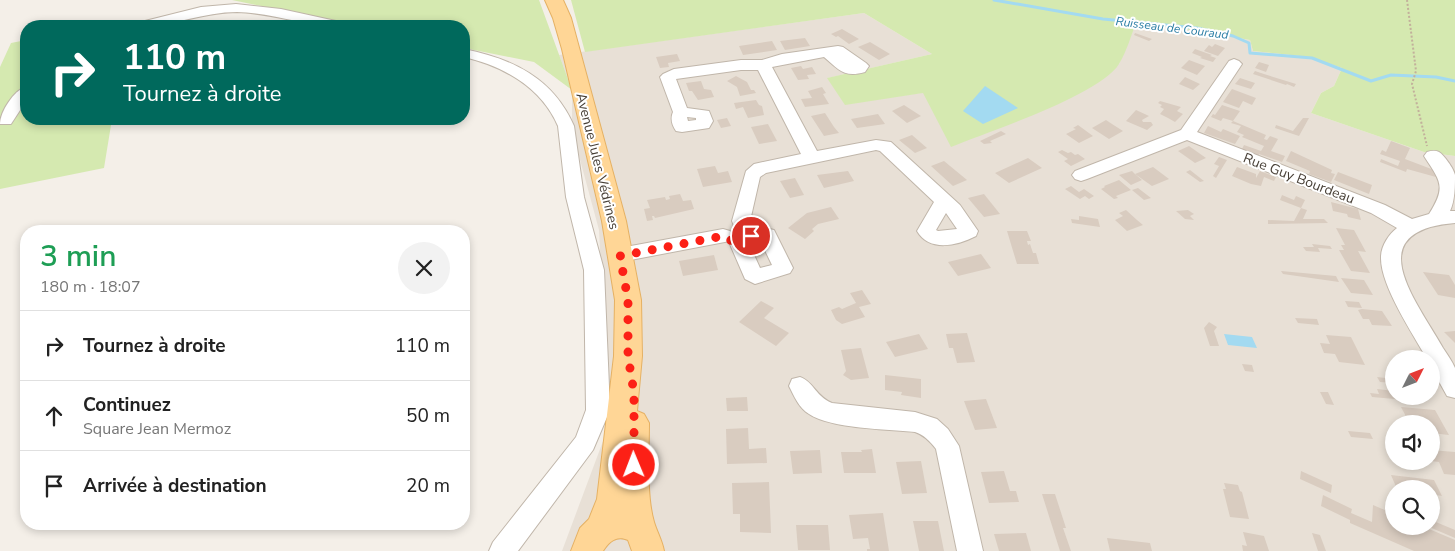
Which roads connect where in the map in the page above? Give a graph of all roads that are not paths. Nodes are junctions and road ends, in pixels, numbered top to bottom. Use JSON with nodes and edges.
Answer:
{"nodes":[{"id":1,"x":554,"y":0,"type":"edge"},
{"id":2,"x":169,"y":20,"type":"edge"},
{"id":3,"x":308,"y":20,"type":"edge"},
{"id":4,"x":827,"y":52,"type":"dead end"},
{"id":5,"x":470,"y":54,"type":"edge"},
{"id":6,"x":1234,"y":64,"type":"dead end"},
{"id":7,"x":763,"y":65,"type":"junction"},
{"id":8,"x":20,"y":97,"type":"edge"},
{"id":9,"x":681,"y":112,"type":"dead end"},
{"id":10,"x":5,"y":120,"type":"dead end"},
{"id":11,"x":1187,"y":134,"type":"junction"},
{"id":12,"x":1433,"y":156,"type":"road end"},
{"id":13,"x":811,"y":157,"type":"junction"},
{"id":14,"x":1081,"y":175,"type":"dead end"},
{"id":15,"x":944,"y":201,"type":"dead end"},
{"id":16,"x":1446,"y":217,"type":"edge"},
{"id":17,"x":1410,"y":226,"type":"junction"},
{"id":18,"x":620,"y":251,"type":"junction"},
{"id":19,"x":628,"y":356,"type":"junction"},
{"id":20,"x":800,"y":386,"type":"dead end"},
{"id":21,"x":1455,"y":389,"type":"edge"},
{"id":22,"x":594,"y":539,"type":"edge"},
{"id":23,"x":643,"y":540,"type":"edge"},
{"id":24,"x":502,"y":551,"type":"edge"},
{"id":25,"x":970,"y":551,"type":"edge"}],
"edges":[{"from":1,"to":18,"type":"main road","name":"Avenue Jules Védrines"},
{"from":2,"to":3,"type":"street"},
{"from":4,"to":7,"type":"street"},
{"from":5,"to":24,"type":"street"},
{"from":6,"to":11,"type":"street"},
{"from":7,"to":9,"type":"street"},
{"from":7,"to":13,"type":"street"},
{"from":8,"to":10,"type":"street"},
{"from":11,"to":14,"type":"street"},
{"from":11,"to":17,"type":"street","name":"Rue Guy Bourdeau"},
{"from":12,"to":16,"type":"street"},
{"from":13,"to":15,"type":"street"},
{"from":13,"to":18,"type":"street"},
{"from":16,"to":17,"type":"street"},
{"from":17,"to":21,"type":"street"},
{"from":18,"to":19,"type":"main road","name":"Avenue Jules Védrines"},
{"from":19,"to":22,"type":"main road","name":"Avenue Jules Védrines"},
{"from":19,"to":23,"type":"main road","name":"Avenue Jules Védrines"},
{"from":20,"to":25,"type":"street"},
{"from":22,"to":23,"type":"main road"}]}
